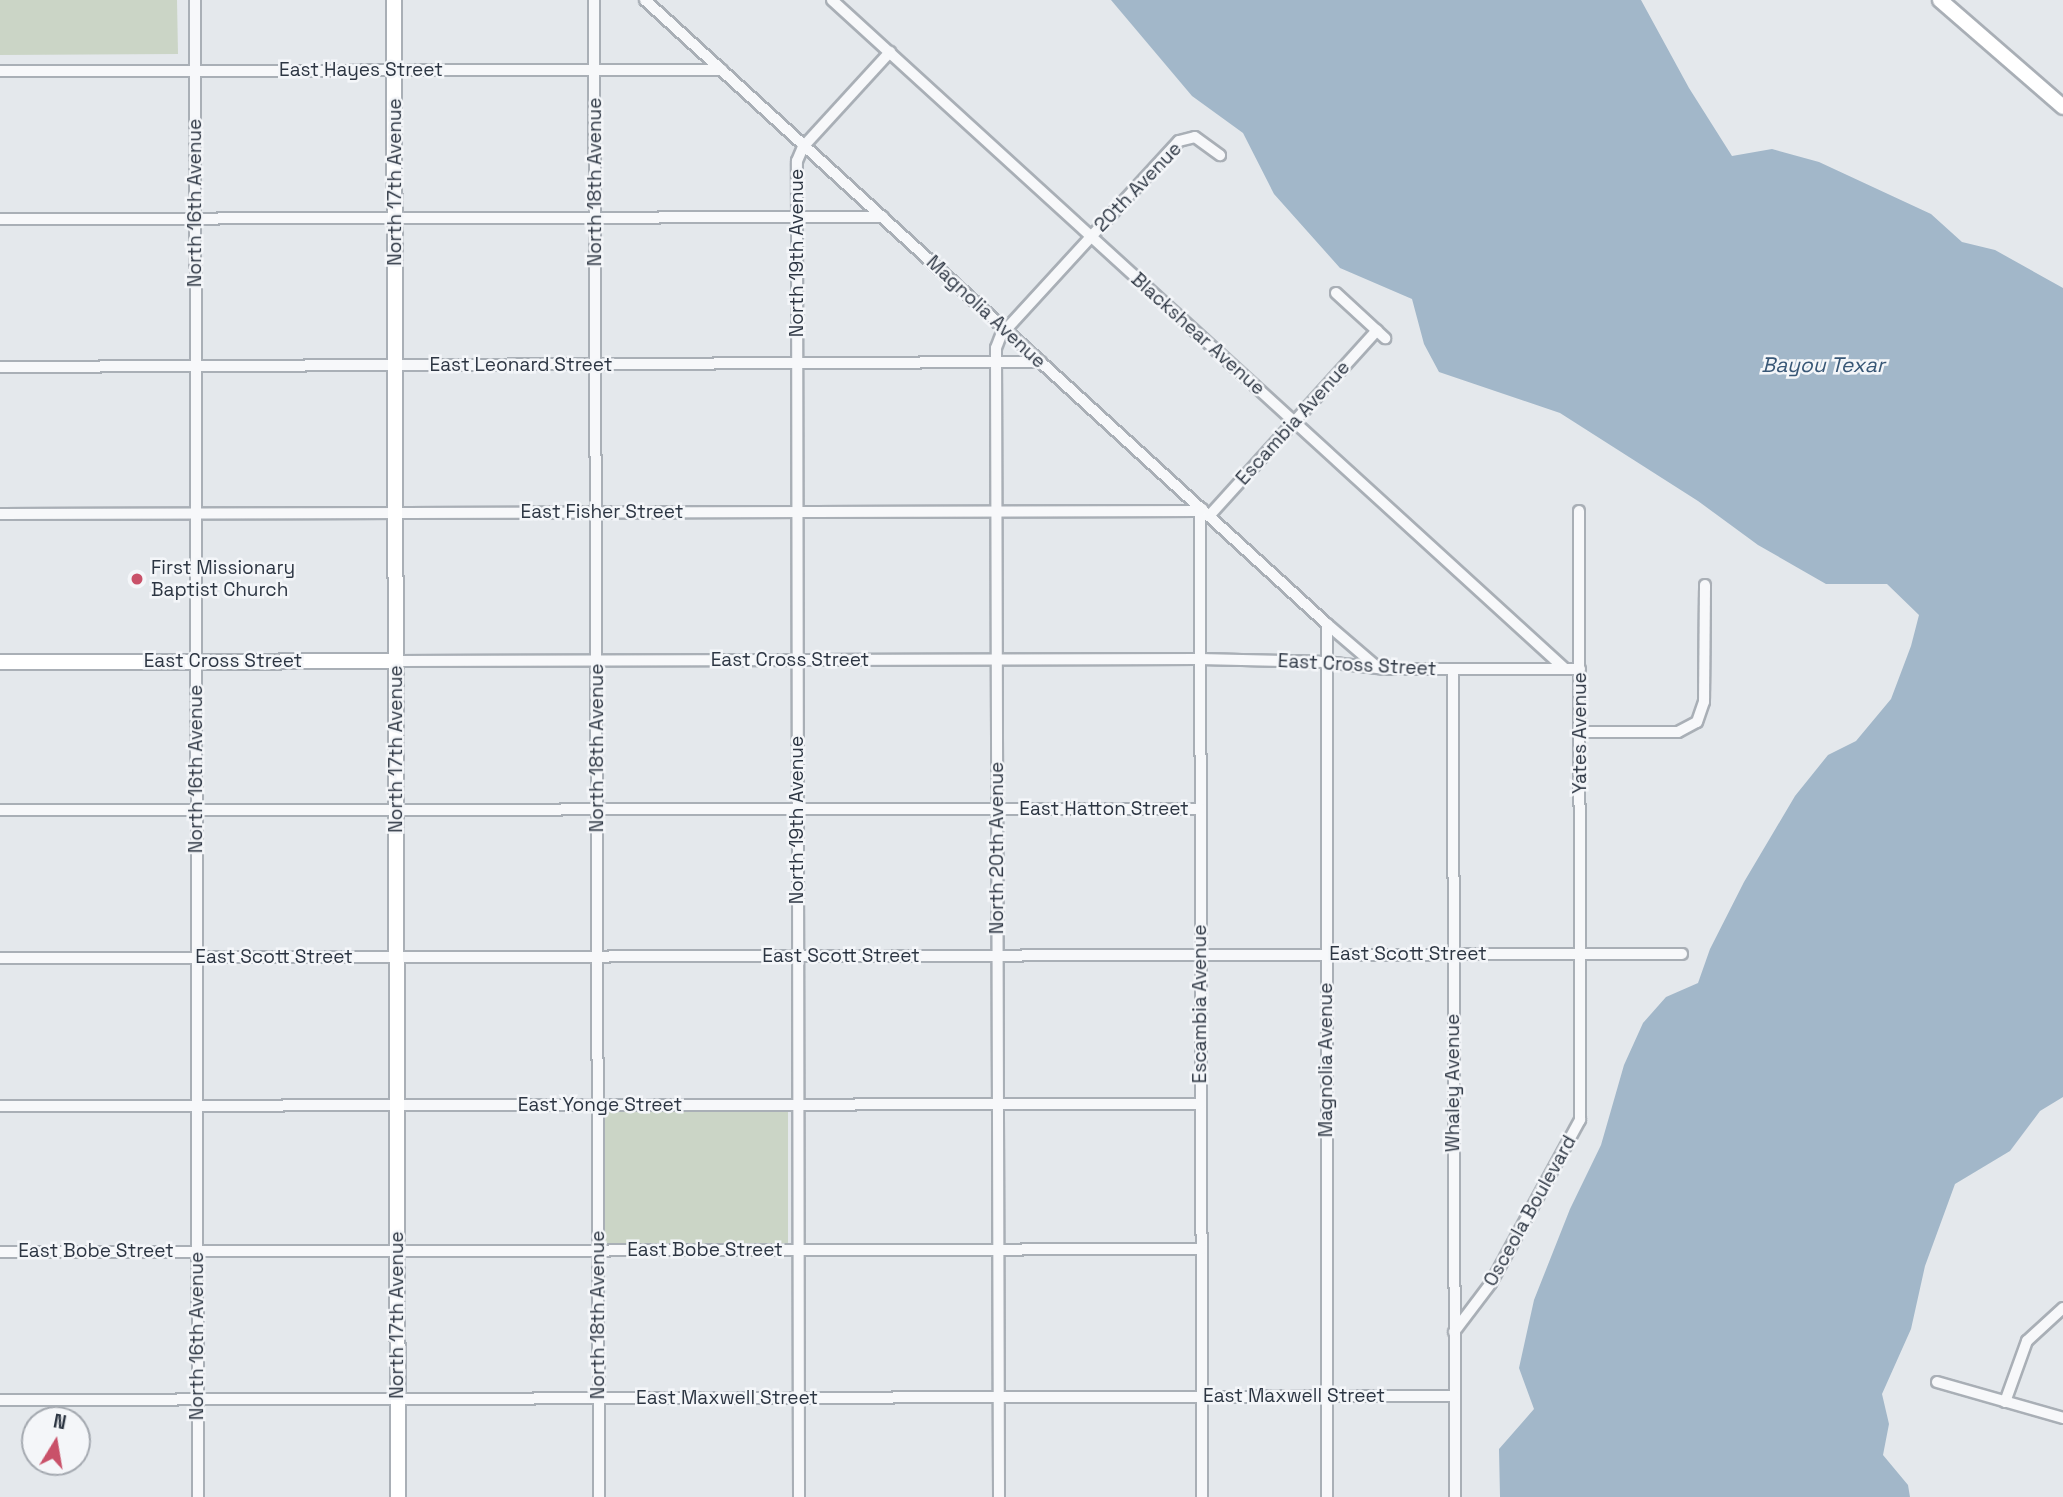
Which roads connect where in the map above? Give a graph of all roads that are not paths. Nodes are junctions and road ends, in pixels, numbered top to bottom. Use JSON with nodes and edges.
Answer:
{"nodes":[{"id":1,"x":195,"y":0,"type":"edge"},
{"id":2,"x":394,"y":0,"type":"edge"},
{"id":3,"x":594,"y":0,"type":"edge"},
{"id":4,"x":645,"y":0,"type":"edge"},
{"id":5,"x":832,"y":0,"type":"edge"},
{"id":6,"x":1940,"y":0,"type":"edge"},
{"id":7,"x":890,"y":52,"type":"junction"},
{"id":8,"x":395,"y":69,"type":"junction"},
{"id":9,"x":595,"y":69,"type":"junction"},
{"id":10,"x":722,"y":69,"type":"junction"},
{"id":11,"x":195,"y":70,"type":"junction"},
{"id":12,"x":0,"y":71,"type":"edge"},
{"id":13,"x":2063,"y":107,"type":"edge"},
{"id":14,"x":805,"y":146,"type":"junction"},
{"id":15,"x":1220,"y":155,"type":"dead end"},
{"id":16,"x":795,"y":217,"type":"junction"},
{"id":17,"x":883,"y":217,"type":"junction"},
{"id":18,"x":195,"y":218,"type":"junction"},
{"id":19,"x":395,"y":218,"type":"junction"},
{"id":20,"x":595,"y":218,"type":"junction"},
{"id":21,"x":0,"y":219,"type":"edge"},
{"id":22,"x":1091,"y":236,"type":"junction"},
{"id":23,"x":1336,"y":293,"type":"dead end"},
{"id":24,"x":1006,"y":329,"type":"junction"},
{"id":25,"x":1041,"y":362,"type":"junction"},
{"id":26,"x":796,"y":364,"type":"junction"},
{"id":27,"x":395,"y":365,"type":"junction"},
{"id":28,"x":596,"y":365,"type":"junction"},
{"id":29,"x":996,"y":365,"type":"junction"},
{"id":30,"x":195,"y":366,"type":"junction"},
{"id":31,"x":0,"y":367,"type":"edge"},
{"id":32,"x":1294,"y":422,"type":"junction"},
{"id":33,"x":596,"y":511,"type":"junction"},
{"id":34,"x":996,"y":511,"type":"junction"},
{"id":35,"x":1579,"y":511,"type":"dead end"},
{"id":36,"x":796,"y":512,"type":"junction"},
{"id":37,"x":1204,"y":512,"type":"junction"},
{"id":38,"x":196,"y":513,"type":"junction"},
{"id":39,"x":396,"y":513,"type":"junction"},
{"id":40,"x":0,"y":514,"type":"edge"},
{"id":41,"x":1704,"y":585,"type":"dead end"},
{"id":42,"x":1327,"y":624,"type":"junction"},
{"id":43,"x":997,"y":659,"type":"junction"},
{"id":44,"x":1200,"y":659,"type":"junction"},
{"id":45,"x":597,"y":660,"type":"junction"},
{"id":46,"x":797,"y":660,"type":"junction"},
{"id":47,"x":196,"y":661,"type":"junction"},
{"id":48,"x":396,"y":661,"type":"junction"},
{"id":49,"x":0,"y":662,"type":"edge"},
{"id":50,"x":1326,"y":662,"type":"junction"},
{"id":51,"x":1564,"y":668,"type":"junction"},
{"id":52,"x":1386,"y":669,"type":"junction"},
{"id":53,"x":1580,"y":669,"type":"junction"},
{"id":54,"x":1453,"y":670,"type":"junction"},
{"id":55,"x":1579,"y":732,"type":"junction"},
{"id":56,"x":797,"y":809,"type":"junction"},
{"id":57,"x":997,"y":809,"type":"junction"},
{"id":58,"x":1200,"y":809,"type":"junction"},
{"id":59,"x":0,"y":810,"type":"edge"},
{"id":60,"x":196,"y":810,"type":"junction"},
{"id":61,"x":396,"y":810,"type":"junction"},
{"id":62,"x":597,"y":810,"type":"junction"},
{"id":63,"x":1453,"y":954,"type":"junction"},
{"id":64,"x":1581,"y":954,"type":"junction"},
{"id":65,"x":1682,"y":954,"type":"dead end"},
{"id":66,"x":998,"y":955,"type":"junction"},
{"id":67,"x":1201,"y":955,"type":"junction"},
{"id":68,"x":1327,"y":955,"type":"junction"},
{"id":69,"x":597,"y":956,"type":"junction"},
{"id":70,"x":797,"y":956,"type":"junction"},
{"id":71,"x":197,"y":957,"type":"junction"},
{"id":72,"x":397,"y":957,"type":"junction"},
{"id":73,"x":0,"y":958,"type":"edge"},
{"id":74,"x":798,"y":1104,"type":"junction"},
{"id":75,"x":998,"y":1104,"type":"junction"},
{"id":76,"x":1200,"y":1104,"type":"junction"},
{"id":77,"x":197,"y":1105,"type":"junction"},
{"id":78,"x":397,"y":1105,"type":"junction"},
{"id":79,"x":598,"y":1105,"type":"junction"},
{"id":80,"x":0,"y":1106,"type":"edge"},
{"id":81,"x":999,"y":1249,"type":"junction"},
{"id":82,"x":1201,"y":1249,"type":"junction"},
{"id":83,"x":599,"y":1250,"type":"junction"},
{"id":84,"x":798,"y":1250,"type":"junction"},
{"id":85,"x":197,"y":1251,"type":"junction"},
{"id":86,"x":397,"y":1251,"type":"junction"},
{"id":87,"x":0,"y":1252,"type":"edge"},
{"id":88,"x":2063,"y":1309,"type":"edge"},
{"id":89,"x":1454,"y":1332,"type":"junction"},
{"id":90,"x":1937,"y":1382,"type":"dead end"},
{"id":91,"x":1201,"y":1396,"type":"junction"},
{"id":92,"x":1326,"y":1396,"type":"junction"},
{"id":93,"x":1454,"y":1396,"type":"junction"},
{"id":94,"x":999,"y":1397,"type":"junction"},
{"id":95,"x":598,"y":1398,"type":"junction"},
{"id":96,"x":799,"y":1398,"type":"junction"},
{"id":97,"x":198,"y":1399,"type":"junction"},
{"id":98,"x":397,"y":1399,"type":"junction"},
{"id":99,"x":0,"y":1400,"type":"edge"},
{"id":100,"x":2005,"y":1402,"type":"junction"},
{"id":101,"x":2063,"y":1418,"type":"edge"},
{"id":102,"x":198,"y":1497,"type":"edge"},
{"id":103,"x":398,"y":1497,"type":"edge"},
{"id":104,"x":599,"y":1497,"type":"edge"},
{"id":105,"x":799,"y":1497,"type":"edge"},
{"id":106,"x":999,"y":1497,"type":"edge"},
{"id":107,"x":1202,"y":1497,"type":"edge"},
{"id":108,"x":1327,"y":1497,"type":"edge"},
{"id":109,"x":1455,"y":1497,"type":"edge"}],
"edges":[{"from":1,"to":11,"type":"street","name":"North 16th Avenue"},
{"from":2,"to":8,"type":"street","name":"North 17th Avenue"},
{"from":3,"to":9,"type":"street","name":"North 18th Avenue"},
{"from":4,"to":10,"type":"street","name":"Magnolia Avenue"},
{"from":5,"to":7,"type":"street","name":"Blackshear Avenue"},
{"from":6,"to":13,"type":"street"},
{"from":7,"to":14,"type":"street"},
{"from":7,"to":22,"type":"street","name":"Blackshear Avenue"},
{"from":8,"to":9,"type":"street","name":"East Hayes Street"},
{"from":8,"to":11,"type":"street","name":"East Hayes Street"},
{"from":8,"to":19,"type":"street","name":"North 17th Avenue"},
{"from":9,"to":10,"type":"street","name":"East Hayes Street"},
{"from":9,"to":20,"type":"street","name":"North 18th Avenue"},
{"from":10,"to":14,"type":"street","name":"Magnolia Avenue"},
{"from":11,"to":12,"type":"street","name":"East Hayes Street"},
{"from":11,"to":18,"type":"street","name":"North 16th Avenue"},
{"from":14,"to":16,"type":"street","name":"North 19th Avenue"},
{"from":14,"to":17,"type":"street","name":"Magnolia Avenue"},
{"from":15,"to":22,"type":"street","name":"20th Avenue"},
{"from":16,"to":17,"type":"street"},
{"from":16,"to":20,"type":"street"},
{"from":16,"to":26,"type":"street","name":"North 19th Avenue"},
{"from":17,"to":24,"type":"street","name":"Magnolia Avenue"},
{"from":18,"to":19,"type":"street"},
{"from":18,"to":21,"type":"street"},
{"from":18,"to":30,"type":"street","name":"North 16th Avenue"},
{"from":19,"to":20,"type":"street"},
{"from":19,"to":27,"type":"street","name":"North 17th Avenue"},
{"from":20,"to":28,"type":"street","name":"North 18th Avenue"},
{"from":22,"to":24,"type":"street","name":"North 20th Avenue"},
{"from":22,"to":32,"type":"street","name":"Blackshear Avenue"},
{"from":23,"to":32,"type":"street","name":"Escambia Avenue"},
{"from":24,"to":25,"type":"street","name":"Magnolia Avenue"},
{"from":24,"to":29,"type":"street","name":"North 20th Avenue"},
{"from":25,"to":29,"type":"street","name":"East Leonard Street"},
{"from":25,"to":37,"type":"street","name":"Magnolia Avenue"},
{"from":26,"to":28,"type":"street","name":"East Leonard Street"},
{"from":26,"to":29,"type":"street","name":"East Leonard Street"},
{"from":26,"to":36,"type":"street","name":"North 19th Avenue"},
{"from":27,"to":28,"type":"street","name":"East Leonard Street"},
{"from":27,"to":30,"type":"street","name":"East Leonard Street"},
{"from":27,"to":39,"type":"street","name":"North 17th Avenue"},
{"from":28,"to":33,"type":"street","name":"North 18th Avenue"},
{"from":29,"to":34,"type":"street","name":"North 20th Avenue"},
{"from":30,"to":31,"type":"street","name":"East Leonard Street"},
{"from":30,"to":38,"type":"street","name":"North 16th Avenue"},
{"from":32,"to":37,"type":"street","name":"Escambia Avenue"},
{"from":32,"to":51,"type":"street","name":"Blackshear Avenue"},
{"from":33,"to":36,"type":"street","name":"East Fisher Street"},
{"from":33,"to":39,"type":"street","name":"East Fisher Street"},
{"from":33,"to":45,"type":"street","name":"North 18th Avenue"},
{"from":34,"to":36,"type":"street","name":"East Fisher Street"},
{"from":34,"to":37,"type":"street","name":"East Fisher Street"},
{"from":34,"to":43,"type":"street","name":"North 20th Avenue"},
{"from":35,"to":53,"type":"street","name":"Yates Avenue"},
{"from":36,"to":46,"type":"street","name":"North 19th Avenue"},
{"from":37,"to":42,"type":"street","name":"Magnolia Avenue"},
{"from":37,"to":44,"type":"street","name":"Escambia Avenue"},
{"from":38,"to":39,"type":"street","name":"East Fisher Street"},
{"from":38,"to":40,"type":"street","name":"East Fisher Street"},
{"from":38,"to":47,"type":"street","name":"North 16th Avenue"},
{"from":39,"to":48,"type":"street","name":"North 17th Avenue"},
{"from":41,"to":55,"type":"street"},
{"from":42,"to":50,"type":"street","name":"Magnolia Avenue"},
{"from":42,"to":52,"type":"street","name":"Magnolia Avenue"},
{"from":43,"to":44,"type":"street","name":"East Cross Street"},
{"from":43,"to":46,"type":"street","name":"East Cross Street"},
{"from":43,"to":57,"type":"street","name":"North 20th Avenue"},
{"from":44,"to":50,"type":"street","name":"East Cross Street"},
{"from":44,"to":58,"type":"street","name":"Escambia Avenue"},
{"from":45,"to":46,"type":"street","name":"East Cross Street"},
{"from":45,"to":48,"type":"street","name":"East Cross Street"},
{"from":45,"to":62,"type":"street","name":"North 18th Avenue"},
{"from":46,"to":56,"type":"street","name":"North 19th Avenue"},
{"from":47,"to":48,"type":"street","name":"East Cross Street"},
{"from":47,"to":49,"type":"street","name":"East Cross Street"},
{"from":47,"to":60,"type":"street","name":"North 16th Avenue"},
{"from":48,"to":61,"type":"street","name":"North 17th Avenue"},
{"from":50,"to":52,"type":"street","name":"East Cross Street"},
{"from":50,"to":68,"type":"street","name":"Magnolia Avenue"},
{"from":51,"to":53,"type":"street","name":"East Cross Street"},
{"from":51,"to":54,"type":"street","name":"East Cross Street"},
{"from":52,"to":54,"type":"street","name":"East Cross Street"},
{"from":53,"to":55,"type":"street","name":"Yates Avenue"},
{"from":54,"to":63,"type":"street","name":"Whaley Avenue"},
{"from":55,"to":64,"type":"street","name":"Yates Avenue"},
{"from":56,"to":57,"type":"street","name":"East Hatton Street"},
{"from":56,"to":62,"type":"street","name":"East Hatton Street"},
{"from":56,"to":70,"type":"street","name":"North 19th Avenue"},
{"from":57,"to":58,"type":"street","name":"East Hatton Street"},
{"from":57,"to":66,"type":"street","name":"North 20th Avenue"},
{"from":58,"to":67,"type":"street","name":"Escambia Avenue"},
{"from":59,"to":60,"type":"street","name":"East Hatton Street"},
{"from":60,"to":61,"type":"street","name":"East Hatton Street"},
{"from":60,"to":71,"type":"street","name":"North 16th Avenue"},
{"from":61,"to":62,"type":"street","name":"East Hatton Street"},
{"from":61,"to":72,"type":"street","name":"North 17th Avenue"},
{"from":62,"to":69,"type":"street","name":"North 18th Avenue"},
{"from":63,"to":64,"type":"street","name":"East Scott Street"},
{"from":63,"to":68,"type":"street","name":"East Scott Street"},
{"from":63,"to":89,"type":"street","name":"Whaley Avenue"},
{"from":64,"to":65,"type":"street","name":"East Scott Street"},
{"from":64,"to":89,"type":"street","name":"Osceola Boulevard"},
{"from":66,"to":67,"type":"street","name":"East Scott Street"},
{"from":66,"to":70,"type":"street","name":"East Scott Street"},
{"from":66,"to":75,"type":"street","name":"North 20th Avenue"},
{"from":67,"to":68,"type":"street","name":"East Scott Street"},
{"from":67,"to":76,"type":"street","name":"Escambia Avenue"},
{"from":68,"to":92,"type":"street","name":"Magnolia Avenue"},
{"from":69,"to":70,"type":"street","name":"East Scott Street"},
{"from":69,"to":72,"type":"street","name":"East Scott Street"},
{"from":69,"to":79,"type":"street","name":"North 18th Avenue"},
{"from":70,"to":74,"type":"street","name":"North 19th Avenue"},
{"from":71,"to":72,"type":"street","name":"East Scott Street"},
{"from":71,"to":73,"type":"street","name":"East Scott Street"},
{"from":71,"to":77,"type":"street","name":"North 16th Avenue"},
{"from":72,"to":78,"type":"street","name":"North 17th Avenue"},
{"from":74,"to":75,"type":"street","name":"East Yonge Street"},
{"from":74,"to":79,"type":"street","name":"East Yonge Street"},
{"from":74,"to":84,"type":"street","name":"North 19th Avenue"},
{"from":75,"to":76,"type":"street","name":"East Yonge Street"},
{"from":75,"to":81,"type":"street","name":"North 20th Avenue"},
{"from":76,"to":82,"type":"street","name":"Escambia Avenue"},
{"from":77,"to":78,"type":"street","name":"East Yonge Street"},
{"from":77,"to":80,"type":"street","name":"East Yonge Street"},
{"from":77,"to":85,"type":"street","name":"North 16th Avenue"},
{"from":78,"to":79,"type":"street","name":"East Yonge Street"},
{"from":78,"to":86,"type":"street","name":"North 17th Avenue"},
{"from":79,"to":83,"type":"street","name":"North 18th Avenue"},
{"from":81,"to":82,"type":"street","name":"East Bobe Street"},
{"from":81,"to":84,"type":"street","name":"East Bobe Street"},
{"from":81,"to":94,"type":"street","name":"North 20th Avenue"},
{"from":82,"to":91,"type":"street","name":"Escambia Avenue"},
{"from":83,"to":84,"type":"street","name":"East Bobe Street"},
{"from":83,"to":86,"type":"street","name":"East Bobe Street"},
{"from":83,"to":95,"type":"street","name":"North 18th Avenue"},
{"from":84,"to":96,"type":"street","name":"North 19th Avenue"},
{"from":85,"to":86,"type":"street","name":"East Bobe Street"},
{"from":85,"to":87,"type":"street","name":"East Bobe Street"},
{"from":85,"to":97,"type":"street","name":"North 16th Avenue"},
{"from":86,"to":98,"type":"street","name":"North 17th Avenue"},
{"from":88,"to":100,"type":"street"},
{"from":89,"to":93,"type":"street","name":"Whaley Avenue"},
{"from":90,"to":100,"type":"street"},
{"from":91,"to":92,"type":"street","name":"East Maxwell Street"},
{"from":91,"to":94,"type":"street","name":"East Maxwell Street"},
{"from":91,"to":107,"type":"street","name":"Escambia Avenue"},
{"from":92,"to":93,"type":"street","name":"East Maxwell Street"},
{"from":92,"to":108,"type":"street","name":"Magnolia Avenue"},
{"from":93,"to":109,"type":"street","name":"Whaley Avenue"},
{"from":94,"to":96,"type":"street","name":"East Maxwell Street"},
{"from":94,"to":106,"type":"street","name":"North 20th Avenue"},
{"from":95,"to":96,"type":"street","name":"East Maxwell Street"},
{"from":95,"to":98,"type":"street","name":"East Maxwell Street"},
{"from":95,"to":104,"type":"street","name":"North 18th Avenue"},
{"from":96,"to":105,"type":"street","name":"North 19th Avenue"},
{"from":97,"to":98,"type":"street","name":"East Maxwell Street"},
{"from":97,"to":99,"type":"street","name":"East Maxwell Street"},
{"from":97,"to":102,"type":"street","name":"North 16th Avenue"},
{"from":98,"to":103,"type":"street","name":"North 17th Avenue"},
{"from":100,"to":101,"type":"street"}]}
